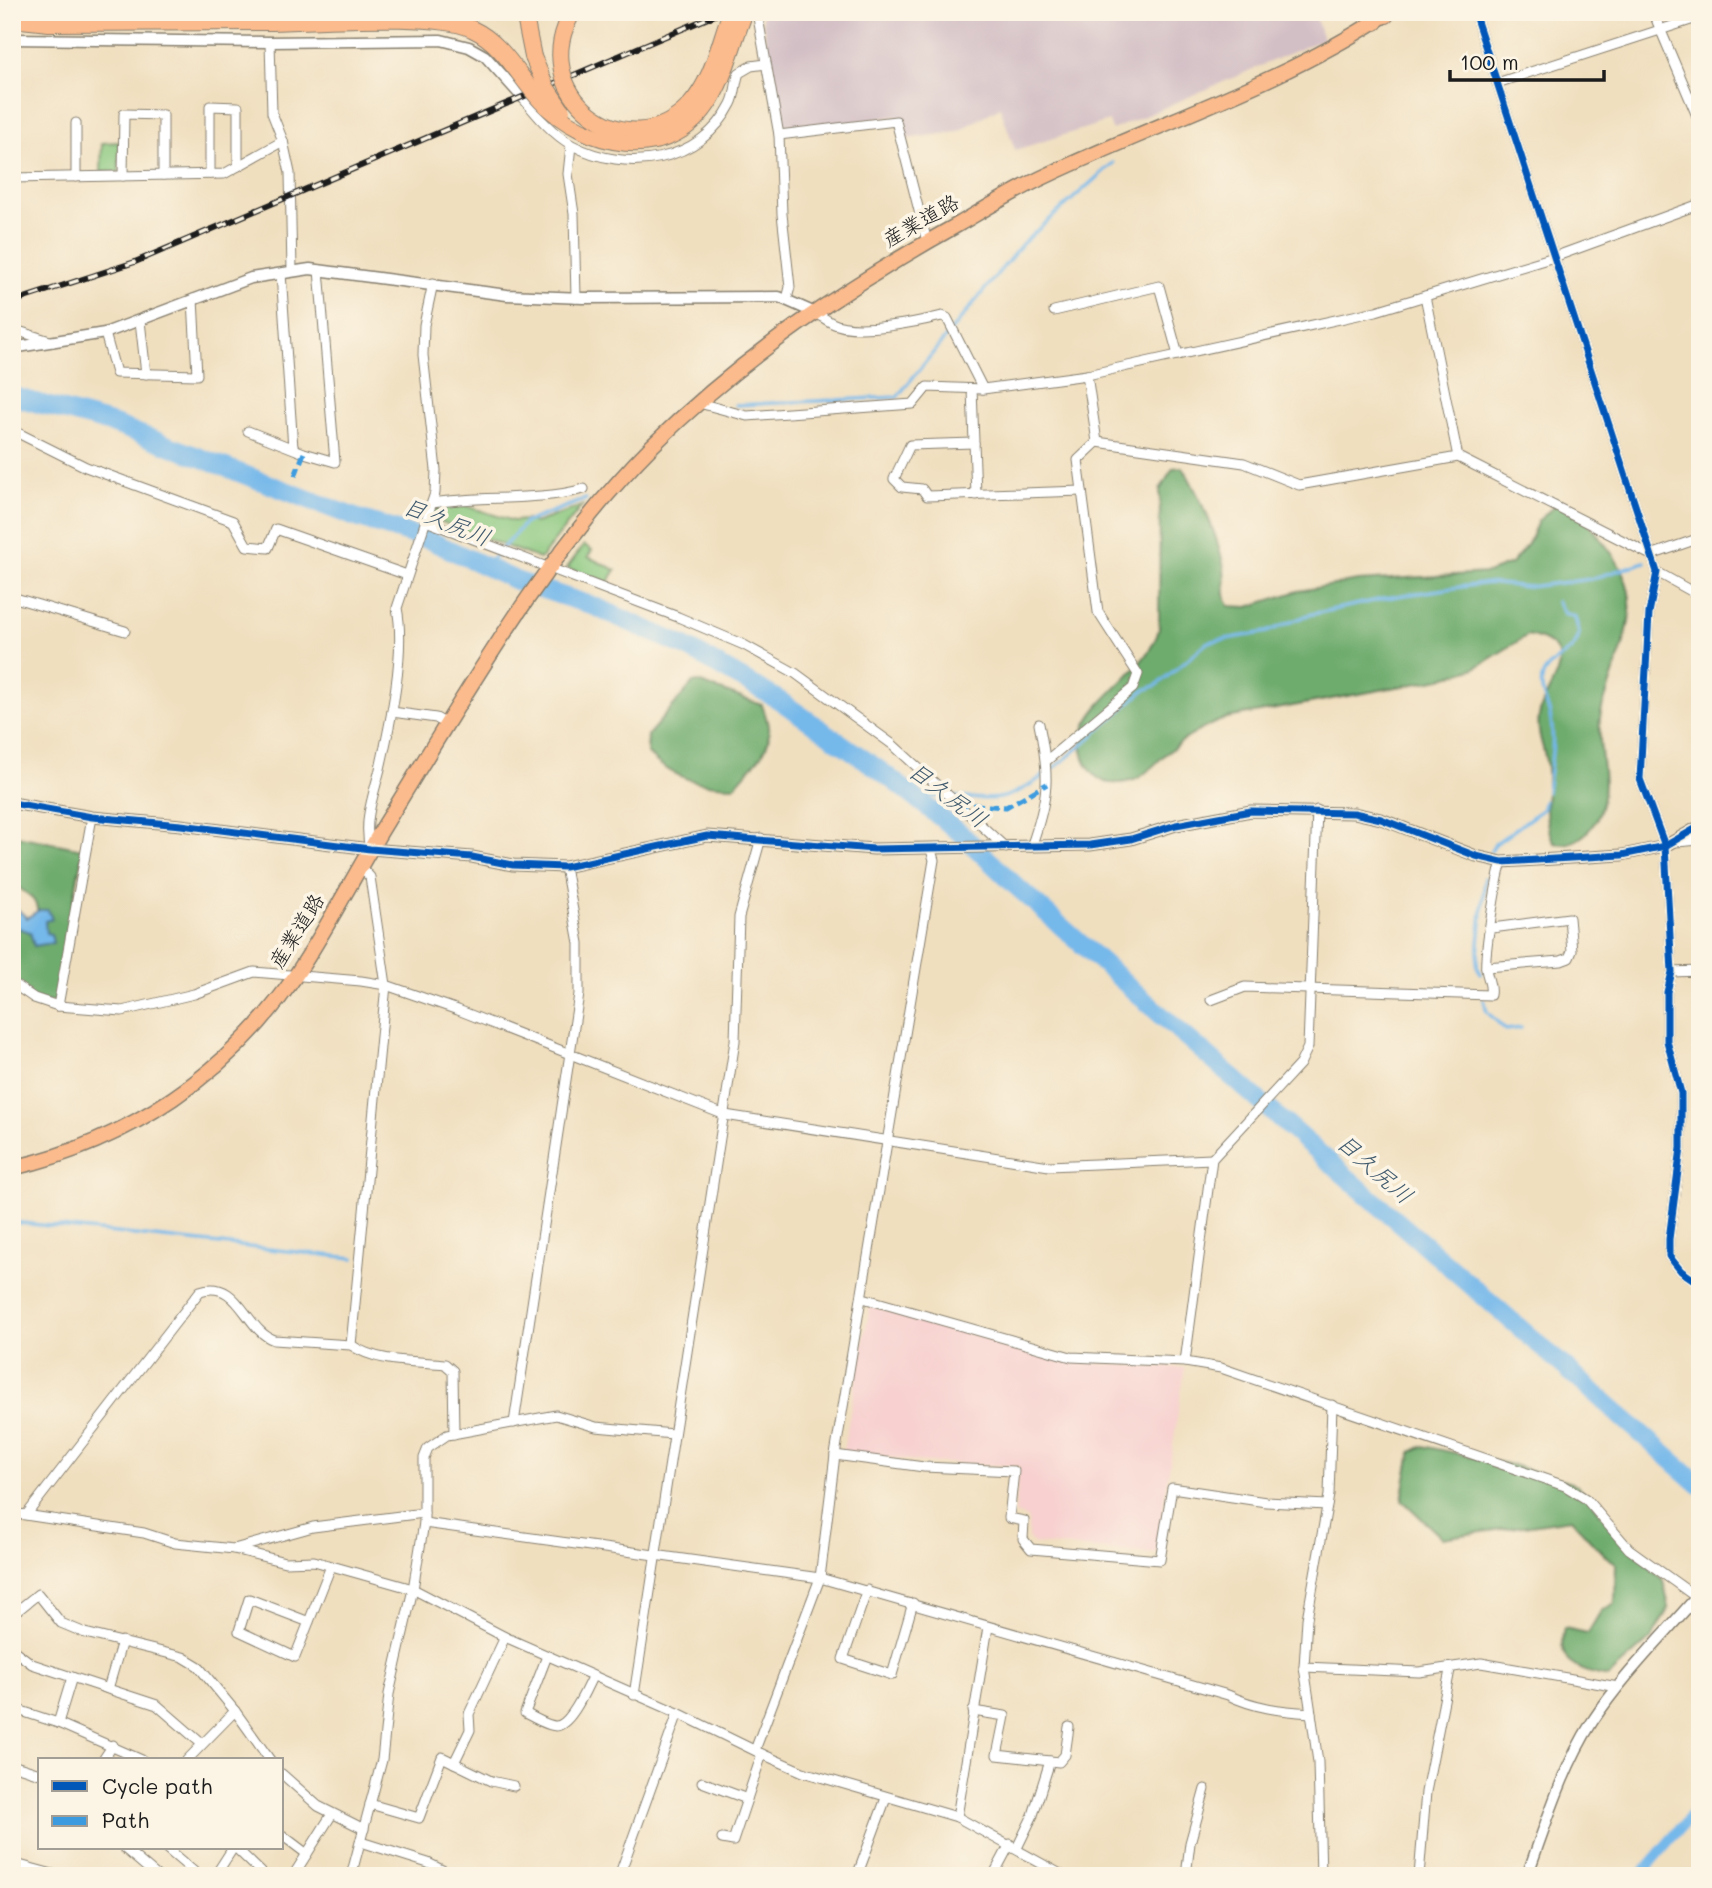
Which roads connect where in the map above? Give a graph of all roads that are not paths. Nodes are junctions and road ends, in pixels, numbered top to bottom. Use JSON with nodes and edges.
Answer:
{"nodes":[{"id":1,"x":217,"y":12,"type":"edge"},
{"id":2,"x":524,"y":12,"type":"edge"},
{"id":3,"x":573,"y":12,"type":"edge"},
{"id":4,"x":731,"y":12,"type":"edge"},
{"id":5,"x":745,"y":12,"type":"edge"},
{"id":6,"x":757,"y":12,"type":"edge"},
{"id":7,"x":1653,"y":12,"type":"edge"},
{"id":8,"x":1476,"y":13,"type":"edge"},
{"id":9,"x":1381,"y":15,"type":"edge"},
{"id":10,"x":1700,"y":17,"type":"edge"},
{"id":11,"x":12,"y":18,"type":"edge"},
{"id":12,"x":1659,"y":31,"type":"junction"},
{"id":13,"x":12,"y":39,"type":"edge"},
{"id":14,"x":270,"y":42,"type":"junction"},
{"id":15,"x":766,"y":64,"type":"junction"},
{"id":16,"x":1497,"y":83,"type":"junction"},
{"id":17,"x":522,"y":97,"type":"joint"},
{"id":18,"x":76,"y":123,"type":"dead end"},
{"id":19,"x":1700,"y":123,"type":"edge"},
{"id":20,"x":779,"y":135,"type":"junction"},
{"id":21,"x":283,"y":141,"type":"junction"},
{"id":22,"x":607,"y":141,"type":"junction"},
{"id":23,"x":571,"y":145,"type":"junction"},
{"id":24,"x":239,"y":166,"type":"junction"},
{"id":25,"x":210,"y":174,"type":"junction"},
{"id":26,"x":163,"y":175,"type":"junction"},
{"id":27,"x":123,"y":176,"type":"junction"},
{"id":28,"x":76,"y":177,"type":"junction"},
{"id":29,"x":12,"y":178,"type":"edge"},
{"id":30,"x":1700,"y":204,"type":"edge"},
{"id":31,"x":927,"y":242,"type":"junction"},
{"id":32,"x":1554,"y":257,"type":"junction"},
{"id":33,"x":318,"y":270,"type":"junction"},
{"id":34,"x":286,"y":272,"type":"junction"},
{"id":35,"x":433,"y":283,"type":"junction"},
{"id":36,"x":1425,"y":296,"type":"junction"},
{"id":37,"x":576,"y":298,"type":"junction"},
{"id":38,"x":192,"y":299,"type":"junction"},
{"id":39,"x":788,"y":299,"type":"junction"},
{"id":40,"x":1054,"y":311,"type":"dead end"},
{"id":41,"x":813,"y":312,"type":"junction"},
{"id":42,"x":140,"y":321,"type":"junction"},
{"id":43,"x":12,"y":329,"type":"edge"},
{"id":44,"x":105,"y":333,"type":"junction"},
{"id":45,"x":55,"y":342,"type":"junction"},
{"id":46,"x":12,"y":348,"type":"edge"},
{"id":47,"x":1178,"y":355,"type":"junction"},
{"id":48,"x":146,"y":374,"type":"junction"},
{"id":49,"x":1087,"y":375,"type":"junction"},
{"id":50,"x":972,"y":389,"type":"junction"},
{"id":51,"x":983,"y":390,"type":"junction"},
{"id":52,"x":699,"y":402,"type":"junction"},
{"id":53,"x":12,"y":430,"type":"edge"},
{"id":54,"x":248,"y":430,"type":"dead end"},
{"id":55,"x":1097,"y":442,"type":"junction"},
{"id":56,"x":974,"y":443,"type":"junction"},
{"id":57,"x":293,"y":448,"type":"junction"},
{"id":58,"x":1458,"y":457,"type":"junction"},
{"id":59,"x":584,"y":489,"type":"dead end"},
{"id":60,"x":1082,"y":491,"type":"junction"},
{"id":61,"x":976,"y":495,"type":"junction"},
{"id":62,"x":432,"y":503,"type":"junction"},
{"id":63,"x":425,"y":524,"type":"junction"},
{"id":64,"x":1700,"y":538,"type":"edge"},
{"id":65,"x":1651,"y":555,"type":"junction"},
{"id":66,"x":547,"y":568,"type":"junction"},
{"id":67,"x":1657,"y":572,"type":"junction"},
{"id":68,"x":408,"y":574,"type":"junction"},
{"id":69,"x":1700,"y":596,"type":"edge"},
{"id":70,"x":12,"y":597,"type":"edge"},
{"id":71,"x":125,"y":631,"type":"dead end"},
{"id":72,"x":392,"y":712,"type":"junction"},
{"id":73,"x":448,"y":724,"type":"junction"},
{"id":74,"x":1039,"y":724,"type":"dead end"},
{"id":75,"x":1046,"y":761,"type":"junction"},
{"id":76,"x":12,"y":803,"type":"edge"},
{"id":77,"x":1317,"y":810,"type":"junction"},
{"id":78,"x":92,"y":817,"type":"junction"},
{"id":79,"x":1700,"y":827,"type":"edge"},
{"id":80,"x":761,"y":838,"type":"junction"},
{"id":81,"x":1700,"y":840,"type":"edge"},
{"id":82,"x":1676,"y":842,"type":"junction"},
{"id":83,"x":1665,"y":846,"type":"junction"},
{"id":84,"x":1031,"y":847,"type":"junction"},
{"id":85,"x":1004,"y":848,"type":"junction"},
{"id":86,"x":370,"y":849,"type":"junction"},
{"id":87,"x":937,"y":849,"type":"junction"},
{"id":88,"x":1502,"y":862,"type":"junction"},
{"id":89,"x":360,"y":867,"type":"junction"},
{"id":90,"x":565,"y":867,"type":"junction"},
{"id":91,"x":1492,"y":928,"type":"junction"},
{"id":92,"x":1486,"y":967,"type":"junction"},
{"id":93,"x":1700,"y":971,"type":"edge"},
{"id":94,"x":1672,"y":972,"type":"junction"},
{"id":95,"x":296,"y":976,"type":"junction"},
{"id":96,"x":12,"y":983,"type":"edge"},
{"id":97,"x":386,"y":985,"type":"junction"},
{"id":98,"x":1313,"y":988,"type":"junction"},
{"id":99,"x":1211,"y":1000,"type":"dead end"},
{"id":100,"x":58,"y":1006,"type":"junction"},
{"id":101,"x":568,"y":1055,"type":"junction"},
{"id":102,"x":725,"y":1115,"type":"junction"},
{"id":103,"x":889,"y":1139,"type":"junction"},
{"id":104,"x":1212,"y":1159,"type":"junction"},
{"id":105,"x":12,"y":1168,"type":"edge"},
{"id":106,"x":1700,"y":1284,"type":"edge"},
{"id":107,"x":863,"y":1298,"type":"junction"},
{"id":108,"x":351,"y":1345,"type":"junction"},
{"id":109,"x":1185,"y":1363,"type":"junction"},
{"id":110,"x":1332,"y":1405,"type":"junction"},
{"id":111,"x":514,"y":1423,"type":"junction"},
{"id":112,"x":454,"y":1434,"type":"junction"},
{"id":113,"x":673,"y":1434,"type":"junction"},
{"id":114,"x":835,"y":1455,"type":"junction"},
{"id":115,"x":1327,"y":1505,"type":"junction"},
{"id":116,"x":12,"y":1513,"type":"edge"},
{"id":117,"x":424,"y":1513,"type":"junction"},
{"id":118,"x":27,"y":1514,"type":"junction"},
{"id":119,"x":424,"y":1524,"type":"junction"},
{"id":120,"x":234,"y":1549,"type":"junction"},
{"id":121,"x":656,"y":1556,"type":"junction"},
{"id":122,"x":331,"y":1566,"type":"junction"},
{"id":123,"x":820,"y":1577,"type":"junction"},
{"id":124,"x":413,"y":1589,"type":"junction"},
{"id":125,"x":867,"y":1590,"type":"junction"},
{"id":126,"x":1698,"y":1595,"type":"edge"},
{"id":127,"x":913,"y":1603,"type":"junction"},
{"id":128,"x":12,"y":1615,"type":"edge"},
{"id":129,"x":309,"y":1622,"type":"junction"},
{"id":130,"x":988,"y":1626,"type":"junction"},
{"id":131,"x":505,"y":1637,"type":"junction"},
{"id":132,"x":121,"y":1641,"type":"junction"},
{"id":133,"x":12,"y":1649,"type":"edge"},
{"id":134,"x":548,"y":1656,"type":"junction"},
{"id":135,"x":1304,"y":1667,"type":"junction"},
{"id":136,"x":1450,"y":1670,"type":"junction"},
{"id":137,"x":72,"y":1677,"type":"junction"},
{"id":138,"x":592,"y":1677,"type":"junction"},
{"id":139,"x":1618,"y":1687,"type":"junction"},
{"id":140,"x":108,"y":1689,"type":"junction"},
{"id":141,"x":634,"y":1695,"type":"junction"},
{"id":142,"x":12,"y":1708,"type":"edge"},
{"id":143,"x":235,"y":1711,"type":"junction"},
{"id":144,"x":973,"y":1711,"type":"junction"},
{"id":145,"x":678,"y":1713,"type":"junction"},
{"id":146,"x":1311,"y":1713,"type":"junction"},
{"id":147,"x":58,"y":1723,"type":"junction"},
{"id":148,"x":1069,"y":1727,"type":"dead end"},
{"id":149,"x":202,"y":1744,"type":"junction"},
{"id":150,"x":113,"y":1745,"type":"junction"},
{"id":151,"x":758,"y":1752,"type":"junction"},
{"id":152,"x":104,"y":1758,"type":"edge"},
{"id":153,"x":138,"y":1758,"type":"edge"},
{"id":154,"x":189,"y":1758,"type":"edge"},
{"id":155,"x":269,"y":1758,"type":"edge"},
{"id":156,"x":1050,"y":1761,"type":"junction"},
{"id":157,"x":454,"y":1763,"type":"junction"},
{"id":158,"x":12,"y":1765,"type":"edge"},
{"id":159,"x":38,"y":1773,"type":"edge"},
{"id":160,"x":284,"y":1776,"type":"edge"},
{"id":161,"x":702,"y":1782,"type":"dead end"},
{"id":162,"x":514,"y":1786,"type":"dead end"},
{"id":163,"x":1205,"y":1789,"type":"dead end"},
{"id":164,"x":886,"y":1798,"type":"junction"},
{"id":165,"x":747,"y":1799,"type":"junction"},
{"id":166,"x":370,"y":1804,"type":"junction"},
{"id":167,"x":332,"y":1814,"type":"junction"},
{"id":168,"x":957,"y":1818,"type":"junction"},
{"id":169,"x":364,"y":1829,"type":"junction"},
{"id":170,"x":284,"y":1837,"type":"edge"},
{"id":171,"x":722,"y":1839,"type":"dead end"},
{"id":172,"x":361,"y":1842,"type":"junction"},
{"id":173,"x":1013,"y":1846,"type":"junction"},
{"id":174,"x":126,"y":1850,"type":"edge"},
{"id":175,"x":168,"y":1850,"type":"edge"},
{"id":176,"x":233,"y":1850,"type":"edge"},
{"id":177,"x":236,"y":1850,"type":"edge"},
{"id":178,"x":307,"y":1854,"type":"junction"},
{"id":179,"x":12,"y":1863,"type":"edge"},
{"id":180,"x":252,"y":1872,"type":"edge"},
{"id":181,"x":61,"y":1876,"type":"edge"},
{"id":182,"x":157,"y":1876,"type":"edge"},
{"id":183,"x":199,"y":1876,"type":"edge"},
{"id":184,"x":215,"y":1876,"type":"edge"},
{"id":185,"x":265,"y":1876,"type":"edge"},
{"id":186,"x":293,"y":1876,"type":"edge"},
{"id":187,"x":351,"y":1876,"type":"edge"},
{"id":188,"x":454,"y":1876,"type":"edge"},
{"id":189,"x":619,"y":1876,"type":"edge"},
{"id":190,"x":857,"y":1876,"type":"edge"},
{"id":191,"x":992,"y":1876,"type":"edge"},
{"id":192,"x":1064,"y":1876,"type":"edge"},
{"id":193,"x":1186,"y":1876,"type":"edge"},
{"id":194,"x":1321,"y":1876,"type":"edge"},
{"id":195,"x":1419,"y":1876,"type":"edge"},
{"id":196,"x":1527,"y":1876,"type":"edge"}],
"edges":[{"from":1,"to":11,"type":"highway"},
{"from":2,"to":22,"type":"highway","bridge":true},
{"from":3,"to":4,"type":"highway","bridge":true},
{"from":5,"to":22,"type":"highway","bridge":true},
{"from":6,"to":15,"type":"street"},
{"from":7,"to":12,"type":"street"},
{"from":8,"to":16,"type":"street"},
{"from":9,"to":31,"type":"main road","name":"産業道路"},
{"from":10,"to":12,"type":"street"},
{"from":11,"to":22,"type":"highway","bridge":true},
{"from":12,"to":16,"type":"street"},
{"from":12,"to":19,"type":"street"},
{"from":13,"to":14,"type":"street"},
{"from":14,"to":17,"type":"street"},
{"from":14,"to":21,"type":"street"},
{"from":15,"to":20,"type":"street"},
{"from":15,"to":23,"type":"street"},
{"from":16,"to":32,"type":"street"},
{"from":17,"to":23,"type":"street"},
{"from":18,"to":28,"type":"street"},
{"from":20,"to":31,"type":"street"},
{"from":20,"to":39,"type":"street"},
{"from":21,"to":24,"type":"street"},
{"from":21,"to":34,"type":"street"},
{"from":23,"to":37,"type":"street"},
{"from":24,"to":25,"type":"street"},
{"from":24,"to":25,"type":"street"},
{"from":25,"to":26,"type":"street"},
{"from":26,"to":27,"type":"street"},
{"from":26,"to":27,"type":"street"},
{"from":27,"to":28,"type":"street"},
{"from":28,"to":29,"type":"street"},
{"from":30,"to":32,"type":"street"},
{"from":31,"to":41,"type":"main road","name":"産業道路"},
{"from":32,"to":36,"type":"street"},
{"from":32,"to":65,"type":"street"},
{"from":33,"to":34,"type":"street"},
{"from":33,"to":35,"type":"street"},
{"from":33,"to":57,"type":"street"},
{"from":34,"to":38,"type":"street"},
{"from":34,"to":57,"type":"street"},
{"from":35,"to":37,"type":"street"},
{"from":35,"to":62,"type":"street"},
{"from":36,"to":47,"type":"street"},
{"from":36,"to":58,"type":"street"},
{"from":37,"to":39,"type":"street"},
{"from":38,"to":42,"type":"street"},
{"from":38,"to":48,"type":"street"},
{"from":39,"to":41,"type":"street"},
{"from":40,"to":47,"type":"street"},
{"from":41,"to":51,"type":"street"},
{"from":41,"to":52,"type":"main road","name":"産業道路"},
{"from":42,"to":44,"type":"street"},
{"from":42,"to":48,"type":"street"},
{"from":43,"to":45,"type":"street"},
{"from":44,"to":45,"type":"street"},
{"from":44,"to":48,"type":"street"},
{"from":45,"to":46,"type":"street"},
{"from":47,"to":49,"type":"street"},
{"from":49,"to":51,"type":"street"},
{"from":49,"to":55,"type":"street"},
{"from":50,"to":51,"type":"street"},
{"from":50,"to":52,"type":"street"},
{"from":50,"to":56,"type":"street"},
{"from":52,"to":66,"type":"main road","name":"産業道路"},
{"from":53,"to":68,"type":"street"},
{"from":54,"to":57,"type":"street"},
{"from":55,"to":58,"type":"street"},
{"from":55,"to":60,"type":"street"},
{"from":56,"to":61,"type":"street"},
{"from":56,"to":61,"type":"street"},
{"from":58,"to":65,"type":"street"},
{"from":59,"to":62,"type":"street"},
{"from":60,"to":61,"type":"street"},
{"from":60,"to":75,"type":"street"},
{"from":62,"to":63,"type":"street"},
{"from":63,"to":66,"type":"street"},
{"from":63,"to":68,"type":"street"},
{"from":64,"to":65,"type":"street"},
{"from":65,"to":67,"type":"street"},
{"from":66,"to":73,"type":"main road","name":"産業道路"},
{"from":66,"to":85,"type":"street"},
{"from":67,"to":69,"type":"street"},
{"from":67,"to":83,"type":"street"},
{"from":68,"to":72,"type":"street"},
{"from":70,"to":71,"type":"street"},
{"from":72,"to":73,"type":"street"},
{"from":72,"to":86,"type":"street"},
{"from":73,"to":86,"type":"main road","name":"産業道路"},
{"from":74,"to":75,"type":"street"},
{"from":75,"to":84,"type":"street"},
{"from":76,"to":78,"type":"street"},
{"from":77,"to":84,"type":"street"},
{"from":77,"to":88,"type":"street"},
{"from":77,"to":98,"type":"street"},
{"from":78,"to":86,"type":"street"},
{"from":78,"to":100,"type":"street"},
{"from":79,"to":82,"type":"street"},
{"from":80,"to":87,"type":"street"},
{"from":80,"to":90,"type":"street"},
{"from":80,"to":102,"type":"street"},
{"from":81,"to":82,"type":"street"},
{"from":82,"to":83,"type":"street"},
{"from":83,"to":88,"type":"street"},
{"from":83,"to":94,"type":"street"},
{"from":84,"to":85,"type":"street"},
{"from":85,"to":87,"type":"street"},
{"from":86,"to":89,"type":"main road","name":"産業道路"},
{"from":86,"to":90,"type":"street"},
{"from":87,"to":103,"type":"street"},
{"from":88,"to":91,"type":"street"},
{"from":89,"to":95,"type":"main road","name":"産業道路"},
{"from":89,"to":97,"type":"street"},
{"from":90,"to":101,"type":"street"},
{"from":91,"to":92,"type":"street"},
{"from":91,"to":92,"type":"street"},
{"from":92,"to":98,"type":"street"},
{"from":93,"to":94,"type":"street"},
{"from":94,"to":106,"type":"street"},
{"from":95,"to":97,"type":"street"},
{"from":95,"to":100,"type":"street"},
{"from":95,"to":105,"type":"main road","name":"産業道路"},
{"from":96,"to":100,"type":"street"},
{"from":97,"to":101,"type":"street"},
{"from":97,"to":108,"type":"street"},
{"from":98,"to":99,"type":"street"},
{"from":98,"to":104,"type":"street"},
{"from":101,"to":102,"type":"street"},
{"from":101,"to":111,"type":"street"},
{"from":102,"to":103,"type":"street"},
{"from":102,"to":113,"type":"street"},
{"from":103,"to":104,"type":"street"},
{"from":103,"to":107,"type":"street"},
{"from":104,"to":109,"type":"street"},
{"from":107,"to":109,"type":"street"},
{"from":107,"to":114,"type":"street"},
{"from":108,"to":112,"type":"street"},
{"from":108,"to":118,"type":"street"},
{"from":109,"to":110,"type":"street"},
{"from":110,"to":115,"type":"street"},
{"from":110,"to":126,"type":"street"},
{"from":111,"to":112,"type":"street"},
{"from":111,"to":113,"type":"street"},
{"from":112,"to":117,"type":"street"},
{"from":113,"to":121,"type":"street"},
{"from":114,"to":115,"type":"street"},
{"from":114,"to":123,"type":"street"},
{"from":115,"to":135,"type":"street"},
{"from":116,"to":118,"type":"street"},
{"from":117,"to":119,"type":"street"},
{"from":117,"to":120,"type":"street"},
{"from":118,"to":120,"type":"street"},
{"from":119,"to":121,"type":"street"},
{"from":119,"to":124,"type":"street"},
{"from":120,"to":122,"type":"street"},
{"from":121,"to":123,"type":"street"},
{"from":121,"to":141,"type":"street"},
{"from":122,"to":124,"type":"street"},
{"from":122,"to":129,"type":"street"},
{"from":123,"to":125,"type":"street"},
{"from":123,"to":151,"type":"street"},
{"from":124,"to":131,"type":"street"},
{"from":124,"to":166,"type":"street"},
{"from":125,"to":127,"type":"street"},
{"from":125,"to":127,"type":"street"},
{"from":126,"to":139,"type":"street"},
{"from":127,"to":130,"type":"street"},
{"from":128,"to":132,"type":"street"},
{"from":129,"to":129,"type":"street"},
{"from":130,"to":144,"type":"street"},
{"from":130,"to":146,"type":"street"},
{"from":131,"to":134,"type":"street"},
{"from":131,"to":157,"type":"street"},
{"from":132,"to":140,"type":"street"},
{"from":132,"to":143,"type":"street"},
{"from":133,"to":137,"type":"street"},
{"from":134,"to":138,"type":"street"},
{"from":134,"to":138,"type":"street"},
{"from":135,"to":136,"type":"street"},
{"from":135,"to":146,"type":"street"},
{"from":136,"to":139,"type":"street"},
{"from":136,"to":195,"type":"street"},
{"from":137,"to":140,"type":"street"},
{"from":137,"to":147,"type":"street"},
{"from":138,"to":141,"type":"street"},
{"from":139,"to":196,"type":"street"},
{"from":140,"to":149,"type":"street"},
{"from":141,"to":145,"type":"street"},
{"from":142,"to":147,"type":"street"},
{"from":143,"to":149,"type":"street"},
{"from":143,"to":155,"type":"street"},
{"from":144,"to":156,"type":"street"},
{"from":144,"to":168,"type":"street"},
{"from":145,"to":151,"type":"street"},
{"from":145,"to":189,"type":"street"},
{"from":146,"to":194,"type":"street"},
{"from":147,"to":150,"type":"street"},
{"from":148,"to":156,"type":"street"},
{"from":149,"to":154,"type":"street"},
{"from":150,"to":152,"type":"street"},
{"from":150,"to":153,"type":"street"},
{"from":151,"to":164,"type":"street"},
{"from":151,"to":165,"type":"street"},
{"from":156,"to":173,"type":"street"},
{"from":157,"to":162,"type":"street"},
{"from":157,"to":166,"type":"street"},
{"from":158,"to":159,"type":"street"},
{"from":160,"to":167,"type":"street"},
{"from":161,"to":165,"type":"street"},
{"from":163,"to":193,"type":"street"},
{"from":164,"to":168,"type":"street"},
{"from":164,"to":190,"type":"street"},
{"from":165,"to":171,"type":"street"},
{"from":166,"to":169,"type":"street"},
{"from":167,"to":169,"type":"street"},
{"from":167,"to":178,"type":"street"},
{"from":168,"to":173,"type":"street"},
{"from":169,"to":172,"type":"street"},
{"from":170,"to":178,"type":"street"},
{"from":172,"to":187,"type":"street"},
{"from":172,"to":188,"type":"street"},
{"from":173,"to":191,"type":"street"},
{"from":173,"to":192,"type":"street"},
{"from":174,"to":182,"type":"street"},
{"from":175,"to":183,"type":"street"},
{"from":176,"to":184,"type":"street"},
{"from":177,"to":180,"type":"street"},
{"from":178,"to":186,"type":"street"},
{"from":179,"to":181,"type":"street"},
{"from":180,"to":185,"type":"street"}]}
